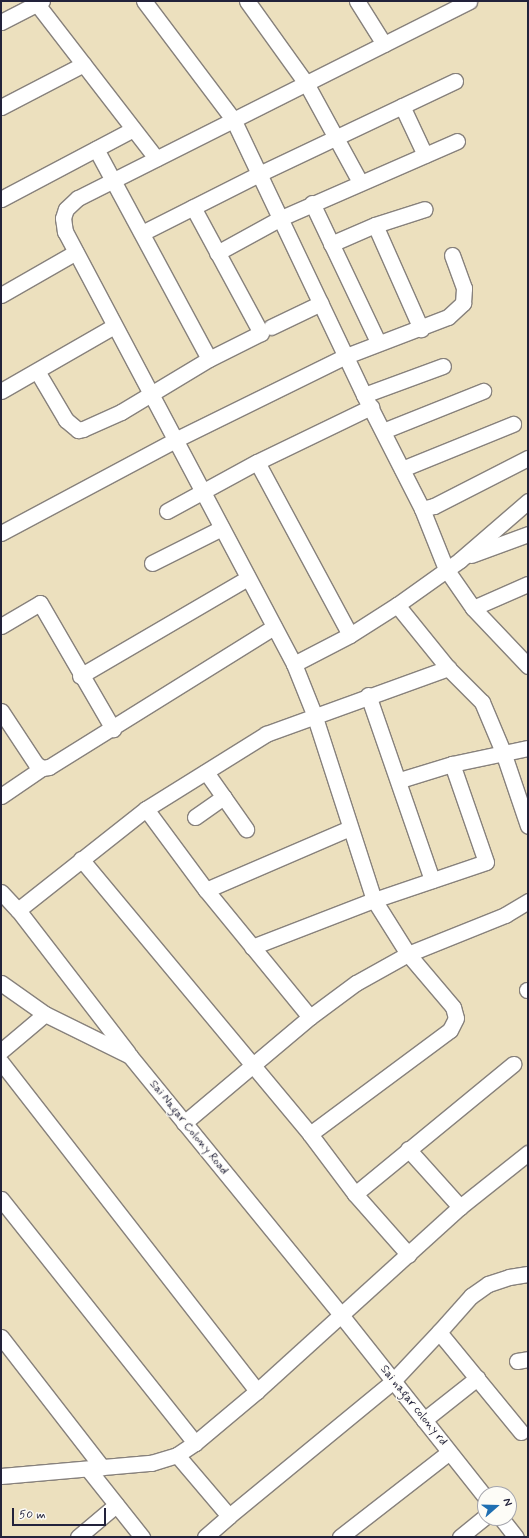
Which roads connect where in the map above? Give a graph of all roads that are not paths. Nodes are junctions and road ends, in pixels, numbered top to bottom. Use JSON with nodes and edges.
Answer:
{"nodes":[{"id":1,"x":144,"y":1,"type":"edge"},
{"id":2,"x":247,"y":1,"type":"edge"},
{"id":3,"x":357,"y":1,"type":"edge"},
{"id":4,"x":468,"y":1,"type":"edge"},
{"id":5,"x":39,"y":2,"type":"edge"},
{"id":6,"x":1,"y":22,"type":"edge"},
{"id":7,"x":384,"y":44,"type":"junction"},
{"id":8,"x":84,"y":64,"type":"junction"},
{"id":9,"x":456,"y":81,"type":"dead end"},
{"id":10,"x":306,"y":83,"type":"junction"},
{"id":11,"x":402,"y":106,"type":"junction"},
{"id":12,"x":1,"y":107,"type":"edge"},
{"id":13,"x":233,"y":119,"type":"junction"},
{"id":14,"x":133,"y":129,"type":"junction"},
{"id":15,"x":336,"y":138,"type":"junction"},
{"id":16,"x":457,"y":141,"type":"dead end"},
{"id":17,"x":96,"y":149,"type":"junction"},
{"id":18,"x":426,"y":155,"type":"junction"},
{"id":19,"x":156,"y":158,"type":"junction"},
{"id":20,"x":259,"y":174,"type":"junction"},
{"id":21,"x":114,"y":179,"type":"junction"},
{"id":22,"x":360,"y":182,"type":"junction"},
{"id":23,"x":1,"y":199,"type":"edge"},
{"id":24,"x":312,"y":204,"type":"junction"},
{"id":25,"x":193,"y":207,"type":"junction"},
{"id":26,"x":425,"y":209,"type":"dead end"},
{"id":27,"x":280,"y":218,"type":"junction"},
{"id":28,"x":375,"y":225,"type":"junction"},
{"id":29,"x":142,"y":233,"type":"junction"},
{"id":30,"x":331,"y":244,"type":"junction"},
{"id":31,"x":76,"y":252,"type":"junction"},
{"id":32,"x":217,"y":253,"type":"junction"},
{"id":33,"x":452,"y":255,"type":"dead end"},
{"id":34,"x":1,"y":295,"type":"edge"},
{"id":35,"x":321,"y":303,"type":"junction"},
{"id":36,"x":114,"y":326,"type":"junction"},
{"id":37,"x":271,"y":328,"type":"dead end"},
{"id":38,"x":421,"y":329,"type":"junction"},
{"id":39,"x":378,"y":342,"type":"junction"},
{"id":40,"x":346,"y":356,"type":"junction"},
{"id":41,"x":209,"y":359,"type":"junction"},
{"id":42,"x":443,"y":366,"type":"dead end"},
{"id":43,"x":37,"y":371,"type":"junction"},
{"id":44,"x":1,"y":391,"type":"edge"},
{"id":45,"x":483,"y":391,"type":"dead end"},
{"id":46,"x":152,"y":394,"type":"junction"},
{"id":47,"x":367,"y":401,"type":"junction"},
{"id":48,"x":513,"y":424,"type":"dead end"},
{"id":49,"x":383,"y":431,"type":"junction"},
{"id":50,"x":177,"y":439,"type":"junction"},
{"id":51,"x":528,"y":458,"type":"edge"},
{"id":52,"x":257,"y":462,"type":"junction"},
{"id":53,"x":402,"y":469,"type":"junction"},
{"id":54,"x":201,"y":492,"type":"junction"},
{"id":55,"x":528,"y":501,"type":"edge"},
{"id":56,"x":422,"y":509,"type":"junction"},
{"id":57,"x":167,"y":511,"type":"dead end"},
{"id":58,"x":222,"y":528,"type":"junction"},
{"id":59,"x":1,"y":533,"type":"edge"},
{"id":60,"x":528,"y":534,"type":"edge"},
{"id":61,"x":460,"y":560,"type":"junction"},
{"id":62,"x":152,"y":563,"type":"dead end"},
{"id":63,"x":446,"y":569,"type":"junction"},
{"id":64,"x":248,"y":578,"type":"junction"},
{"id":65,"x":528,"y":584,"type":"edge"},
{"id":66,"x":396,"y":605,"type":"junction"},
{"id":67,"x":473,"y":608,"type":"junction"},
{"id":68,"x":1,"y":626,"type":"edge"},
{"id":69,"x":274,"y":627,"type":"junction"},
{"id":70,"x":350,"y":635,"type":"junction"},
{"id":71,"x":294,"y":664,"type":"junction"},
{"id":72,"x":528,"y":666,"type":"edge"},
{"id":73,"x":448,"y":668,"type":"junction"},
{"id":74,"x":80,"y":676,"type":"junction"},
{"id":75,"x":368,"y":695,"type":"junction"},
{"id":76,"x":1,"y":711,"type":"edge"},
{"id":77,"x":314,"y":714,"type":"junction"},
{"id":78,"x":113,"y":729,"type":"junction"},
{"id":79,"x":528,"y":748,"type":"edge"},
{"id":80,"x":503,"y":752,"type":"junction"},
{"id":81,"x":452,"y":764,"type":"junction"},
{"id":82,"x":42,"y":768,"type":"junction"},
{"id":83,"x":206,"y":772,"type":"junction"},
{"id":84,"x":400,"y":780,"type":"junction"},
{"id":85,"x":1,"y":796,"type":"edge"},
{"id":86,"x":224,"y":797,"type":"junction"},
{"id":87,"x":146,"y":810,"type":"junction"},
{"id":88,"x":195,"y":817,"type":"dead end"},
{"id":89,"x":528,"y":826,"type":"edge"},
{"id":90,"x":350,"y":828,"type":"junction"},
{"id":91,"x":246,"y":829,"type":"dead end"},
{"id":92,"x":81,"y":859,"type":"junction"},
{"id":93,"x":432,"y":880,"type":"junction"},
{"id":94,"x":206,"y":890,"type":"junction"},
{"id":95,"x":1,"y":892,"type":"edge"},
{"id":96,"x":374,"y":900,"type":"junction"},
{"id":97,"x":528,"y":901,"type":"edge"},
{"id":98,"x":18,"y":910,"type":"junction"},
{"id":99,"x":252,"y":946,"type":"junction"},
{"id":100,"x":408,"y":954,"type":"junction"},
{"id":101,"x":1,"y":983,"type":"edge"},
{"id":102,"x":45,"y":1014,"type":"junction"},
{"id":103,"x":310,"y":1017,"type":"junction"},
{"id":104,"x":1,"y":1051,"type":"edge"},
{"id":105,"x":130,"y":1056,"type":"junction"},
{"id":106,"x":1,"y":1062,"type":"edge"},
{"id":107,"x":513,"y":1064,"type":"dead end"},
{"id":108,"x":253,"y":1065,"type":"junction"},
{"id":109,"x":184,"y":1123,"type":"junction"},
{"id":110,"x":310,"y":1134,"type":"junction"},
{"id":111,"x":408,"y":1149,"type":"junction"},
{"id":112,"x":528,"y":1153,"type":"edge"},
{"id":113,"x":355,"y":1194,"type":"junction"},
{"id":114,"x":1,"y":1199,"type":"edge"},
{"id":115,"x":460,"y":1207,"type":"junction"},
{"id":116,"x":410,"y":1255,"type":"junction"},
{"id":117,"x":528,"y":1274,"type":"edge"},
{"id":118,"x":341,"y":1315,"type":"junction"},
{"id":119,"x":439,"y":1332,"type":"junction"},
{"id":120,"x":1,"y":1337,"type":"edge"},
{"id":121,"x":477,"y":1378,"type":"junction"},
{"id":122,"x":392,"y":1382,"type":"junction"},
{"id":123,"x":256,"y":1391,"type":"junction"},
{"id":124,"x":424,"y":1420,"type":"junction"},
{"id":125,"x":526,"y":1435,"type":"edge"},
{"id":126,"x":195,"y":1443,"type":"junction"},
{"id":127,"x":449,"y":1452,"type":"junction"},
{"id":128,"x":177,"y":1455,"type":"junction"},
{"id":129,"x":95,"y":1468,"type":"junction"},
{"id":130,"x":2,"y":1475,"type":"edge"},
{"id":131,"x":477,"y":1488,"type":"edge"},
{"id":132,"x":116,"y":1505,"type":"junction"},
{"id":133,"x":229,"y":1516,"type":"junction"},
{"id":134,"x":477,"y":1523,"type":"edge"},
{"id":135,"x":507,"y":1526,"type":"edge"},
{"id":136,"x":78,"y":1537,"type":"edge"},
{"id":137,"x":142,"y":1537,"type":"edge"},
{"id":138,"x":205,"y":1537,"type":"edge"},
{"id":139,"x":340,"y":1537,"type":"edge"},
{"id":140,"x":460,"y":1537,"type":"edge"},
{"id":141,"x":516,"y":1537,"type":"edge"}],
"edges":[{"from":1,"to":13,"type":"street"},
{"from":2,"to":10,"type":"street"},
{"from":3,"to":7,"type":"street"},
{"from":4,"to":7,"type":"street"},
{"from":5,"to":6,"type":"street"},
{"from":5,"to":8,"type":"street"},
{"from":7,"to":10,"type":"street"},
{"from":8,"to":12,"type":"street"},
{"from":8,"to":14,"type":"street"},
{"from":9,"to":11,"type":"street"},
{"from":10,"to":13,"type":"street"},
{"from":10,"to":15,"type":"street"},
{"from":11,"to":15,"type":"street"},
{"from":11,"to":18,"type":"street"},
{"from":13,"to":19,"type":"street"},
{"from":13,"to":20,"type":"street"},
{"from":14,"to":17,"type":"street"},
{"from":14,"to":19,"type":"street"},
{"from":15,"to":20,"type":"street"},
{"from":15,"to":22,"type":"street"},
{"from":16,"to":18,"type":"street"},
{"from":17,"to":21,"type":"street"},
{"from":17,"to":23,"type":"street"},
{"from":18,"to":22,"type":"street"},
{"from":19,"to":21,"type":"street"},
{"from":20,"to":25,"type":"street"},
{"from":20,"to":27,"type":"street"},
{"from":21,"to":29,"type":"street"},
{"from":21,"to":31,"type":"street"},
{"from":22,"to":24,"type":"street"},
{"from":24,"to":27,"type":"street"},
{"from":24,"to":30,"type":"street"},
{"from":25,"to":29,"type":"street"},
{"from":25,"to":32,"type":"street"},
{"from":26,"to":28,"type":"street"},
{"from":27,"to":32,"type":"street"},
{"from":27,"to":35,"type":"street"},
{"from":28,"to":30,"type":"street"},
{"from":28,"to":38,"type":"street"},
{"from":29,"to":41,"type":"street"},
{"from":30,"to":39,"type":"street"},
{"from":31,"to":34,"type":"street"},
{"from":31,"to":36,"type":"street"},
{"from":32,"to":41,"type":"street"},
{"from":33,"to":38,"type":"street"},
{"from":35,"to":37,"type":"street"},
{"from":35,"to":40,"type":"street"},
{"from":36,"to":43,"type":"street"},
{"from":36,"to":46,"type":"street"},
{"from":38,"to":39,"type":"street"},
{"from":39,"to":40,"type":"street"},
{"from":40,"to":47,"type":"street"},
{"from":40,"to":50,"type":"street"},
{"from":41,"to":46,"type":"street"},
{"from":42,"to":47,"type":"street"},
{"from":43,"to":44,"type":"street"},
{"from":43,"to":46,"type":"street"},
{"from":45,"to":49,"type":"street"},
{"from":46,"to":50,"type":"street"},
{"from":47,"to":49,"type":"street"},
{"from":47,"to":52,"type":"street"},
{"from":48,"to":53,"type":"street"},
{"from":49,"to":53,"type":"street"},
{"from":50,"to":54,"type":"street"},
{"from":50,"to":59,"type":"street"},
{"from":51,"to":56,"type":"street"},
{"from":52,"to":54,"type":"street"},
{"from":52,"to":70,"type":"street"},
{"from":53,"to":56,"type":"street"},
{"from":54,"to":57,"type":"street"},
{"from":54,"to":58,"type":"street"},
{"from":55,"to":61,"type":"street"},
{"from":56,"to":63,"type":"street"},
{"from":58,"to":62,"type":"street"},
{"from":58,"to":64,"type":"street"},
{"from":60,"to":61,"type":"street"},
{"from":61,"to":63,"type":"street"},
{"from":63,"to":66,"type":"street"},
{"from":63,"to":67,"type":"street"},
{"from":64,"to":69,"type":"street"},
{"from":64,"to":74,"type":"street"},
{"from":65,"to":67,"type":"street"},
{"from":66,"to":70,"type":"street"},
{"from":66,"to":73,"type":"street"},
{"from":67,"to":72,"type":"street"},
{"from":68,"to":74,"type":"street"},
{"from":69,"to":71,"type":"street"},
{"from":69,"to":78,"type":"street"},
{"from":70,"to":71,"type":"street"},
{"from":71,"to":77,"type":"street"},
{"from":73,"to":75,"type":"street"},
{"from":73,"to":80,"type":"street"},
{"from":74,"to":78,"type":"street"},
{"from":75,"to":77,"type":"street"},
{"from":75,"to":84,"type":"street"},
{"from":76,"to":82,"type":"street"},
{"from":77,"to":83,"type":"street"},
{"from":77,"to":90,"type":"street"},
{"from":78,"to":82,"type":"street"},
{"from":79,"to":80,"type":"street"},
{"from":80,"to":81,"type":"street"},
{"from":80,"to":89,"type":"street"},
{"from":81,"to":84,"type":"street"},
{"from":81,"to":93,"type":"street"},
{"from":82,"to":85,"type":"street"},
{"from":83,"to":86,"type":"street"},
{"from":83,"to":87,"type":"street"},
{"from":84,"to":93,"type":"street"},
{"from":86,"to":88,"type":"street"},
{"from":86,"to":91,"type":"street"},
{"from":87,"to":92,"type":"street"},
{"from":87,"to":94,"type":"street"},
{"from":90,"to":94,"type":"street"},
{"from":90,"to":96,"type":"street"},
{"from":92,"to":98,"type":"street"},
{"from":92,"to":108,"type":"street"},
{"from":93,"to":96,"type":"street"},
{"from":94,"to":99,"type":"street"},
{"from":95,"to":98,"type":"street"},
{"from":96,"to":99,"type":"street"},
{"from":96,"to":100,"type":"street"},
{"from":97,"to":100,"type":"street"},
{"from":98,"to":105,"type":"street"},
{"from":99,"to":103,"type":"street"},
{"from":100,"to":103,"type":"street"},
{"from":100,"to":110,"type":"street"},
{"from":101,"to":102,"type":"street","name":"Sai Nagar Colony Road"},
{"from":102,"to":104,"type":"street"},
{"from":102,"to":105,"type":"street","name":"Sai Nagar Colony Road"},
{"from":103,"to":108,"type":"street"},
{"from":105,"to":109,"type":"street","name":"Sai Nagar Colony Road"},
{"from":106,"to":123,"type":"street"},
{"from":107,"to":111,"type":"street"},
{"from":108,"to":109,"type":"street"},
{"from":108,"to":110,"type":"street"},
{"from":109,"to":118,"type":"street","name":"Sai Nagar Colony Road"},
{"from":110,"to":113,"type":"street"},
{"from":111,"to":113,"type":"street"},
{"from":111,"to":115,"type":"street"},
{"from":112,"to":115,"type":"street"},
{"from":113,"to":116,"type":"street"},
{"from":114,"to":126,"type":"street"},
{"from":115,"to":116,"type":"street"},
{"from":116,"to":118,"type":"street"},
{"from":117,"to":119,"type":"street"},
{"from":118,"to":122,"type":"street","name":"Sai nagar colony rd"},
{"from":118,"to":123,"type":"street"},
{"from":119,"to":121,"type":"street"},
{"from":119,"to":122,"type":"street"},
{"from":120,"to":129,"type":"street"},
{"from":121,"to":124,"type":"street"},
{"from":121,"to":125,"type":"street"},
{"from":122,"to":124,"type":"street","name":"Sai nagar colony rd"},
{"from":122,"to":133,"type":"street"},
{"from":123,"to":126,"type":"street"},
{"from":124,"to":127,"type":"street","name":"Sai nagar colony rd"},
{"from":126,"to":128,"type":"street"},
{"from":127,"to":131,"type":"street","name":"Sai nagar colony rd"},
{"from":127,"to":139,"type":"street"},
{"from":128,"to":129,"type":"street"},
{"from":128,"to":133,"type":"street"},
{"from":129,"to":130,"type":"street"},
{"from":129,"to":132,"type":"street"},
{"from":132,"to":136,"type":"street"},
{"from":132,"to":137,"type":"street"},
{"from":133,"to":138,"type":"street"},
{"from":134,"to":140,"type":"street"},
{"from":135,"to":141,"type":"street"}]}
